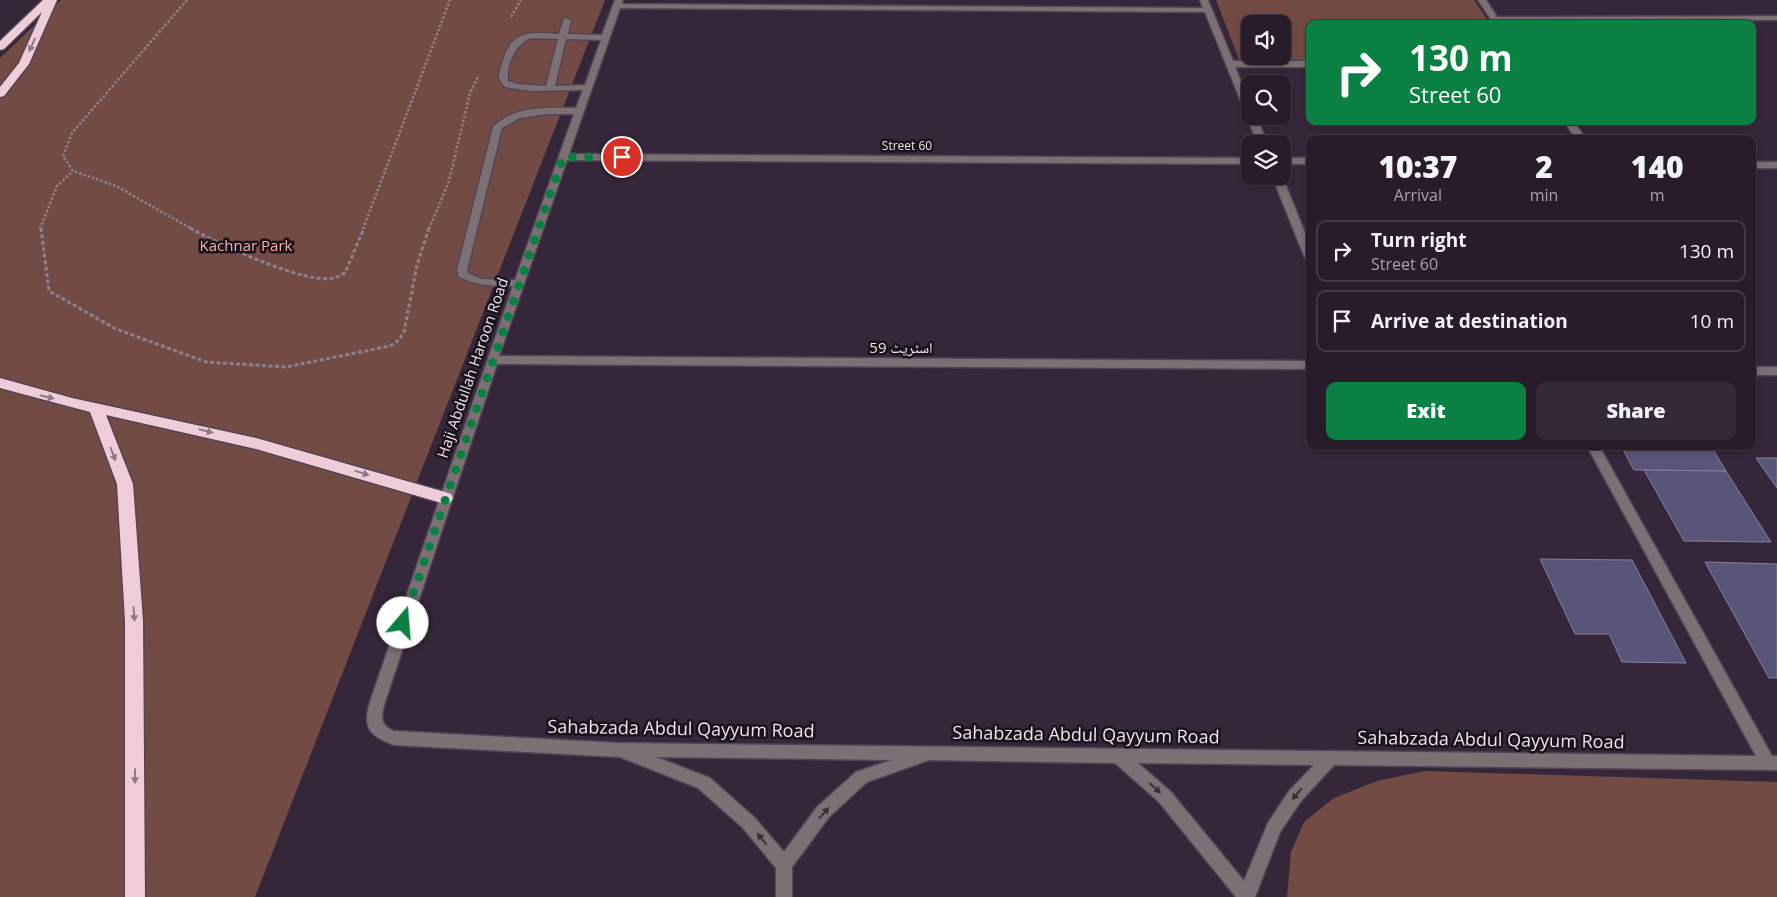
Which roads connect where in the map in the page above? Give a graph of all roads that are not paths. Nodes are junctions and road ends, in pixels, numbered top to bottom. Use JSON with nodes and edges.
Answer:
{"nodes":[{"id":1,"x":51,"y":0,"type":"edge"},
{"id":2,"x":1204,"y":0,"type":"edge"},
{"id":3,"x":1482,"y":0,"type":"edge"},
{"id":4,"x":618,"y":3,"type":"edge"},
{"id":5,"x":1208,"y":10,"type":"junction"},
{"id":6,"x":1777,"y":18,"type":"edge"},
{"id":7,"x":567,"y":20,"type":"dead end"},
{"id":8,"x":1495,"y":20,"type":"edge"},
{"id":9,"x":1590,"y":20,"type":"edge"},
{"id":10,"x":563,"y":35,"type":"junction"},
{"id":11,"x":606,"y":38,"type":"junction"},
{"id":12,"x":0,"y":47,"type":"edge"},
{"id":13,"x":1229,"y":64,"type":"junction"},
{"id":14,"x":1306,"y":64,"type":"edge"},
{"id":15,"x":588,"y":87,"type":"junction"},
{"id":16,"x":550,"y":88,"type":"junction"},
{"id":17,"x":1241,"y":92,"type":"edge"},
{"id":18,"x":0,"y":94,"type":"edge"},
{"id":19,"x":580,"y":111,"type":"junction"},
{"id":20,"x":563,"y":157,"type":"junction"},
{"id":21,"x":1241,"y":161,"type":"edge"},
{"id":22,"x":1291,"y":161,"type":"edge"},
{"id":23,"x":1306,"y":161,"type":"edge"},
{"id":24,"x":1756,"y":165,"type":"edge"},
{"id":25,"x":1777,"y":165,"type":"edge"},
{"id":26,"x":1281,"y":185,"type":"edge"},
{"id":27,"x":1306,"y":248,"type":"edge"},
{"id":28,"x":519,"y":282,"type":"junction"},
{"id":29,"x":492,"y":360,"type":"junction"},
{"id":30,"x":1306,"y":365,"type":"edge"},
{"id":31,"x":1756,"y":369,"type":"edge"},
{"id":32,"x":1777,"y":371,"type":"edge"},
{"id":33,"x":0,"y":383,"type":"edge"},
{"id":34,"x":96,"y":408,"type":"junction"},
{"id":35,"x":1595,"y":450,"type":"edge"},
{"id":36,"x":445,"y":498,"type":"junction"},
{"id":37,"x":394,"y":738,"type":"joint"},
{"id":38,"x":619,"y":750,"type":"junction"},
{"id":39,"x":934,"y":753,"type":"junction"},
{"id":40,"x":1119,"y":756,"type":"junction"},
{"id":41,"x":1330,"y":758,"type":"junction"},
{"id":42,"x":1773,"y":763,"type":"edge"},
{"id":43,"x":784,"y":865,"type":"junction"},
{"id":44,"x":1247,"y":896,"type":"edge"},
{"id":45,"x":134,"y":897,"type":"edge"},
{"id":46,"x":784,"y":897,"type":"edge"}],
"edges":[{"from":1,"to":12,"type":"highway"},
{"from":1,"to":18,"type":"highway","one_way":true},
{"from":2,"to":5,"type":"street"},
{"from":3,"to":8,"type":"street"},
{"from":4,"to":5,"type":"street"},
{"from":4,"to":11,"type":"street","name":"Haji Abdullah Haroon Road"},
{"from":5,"to":13,"type":"street"},
{"from":6,"to":9,"type":"street"},
{"from":7,"to":10,"type":"street"},
{"from":10,"to":11,"type":"street"},
{"from":10,"to":16,"type":"street"},
{"from":10,"to":16,"type":"street"},
{"from":11,"to":15,"type":"street","name":"Haji Abdullah Haroon Road"},
{"from":13,"to":14,"type":"street"},
{"from":13,"to":17,"type":"street"},
{"from":15,"to":16,"type":"street"},
{"from":15,"to":19,"type":"street","name":"Haji Abdullah Haroon Road"},
{"from":19,"to":20,"type":"street","name":"Haji Abdullah Haroon Road"},
{"from":19,"to":28,"type":"street"},
{"from":20,"to":21,"type":"street","name":"Street 60"},
{"from":20,"to":28,"type":"street","name":"Haji Abdullah Haroon Road"},
{"from":22,"to":23,"type":"street"},
{"from":24,"to":25,"type":"street"},
{"from":26,"to":27,"type":"street"},
{"from":28,"to":29,"type":"street","name":"Haji Abdullah Haroon Road"},
{"from":29,"to":30,"type":"street","name":"اسٹریٹ 59"},
{"from":29,"to":36,"type":"street","name":"Haji Abdullah Haroon Road"},
{"from":31,"to":32,"type":"street"},
{"from":33,"to":34,"type":"highway","one_way":true},
{"from":34,"to":36,"type":"highway","one_way":true},
{"from":34,"to":45,"type":"highway","one_way":true},
{"from":35,"to":42,"type":"street"},
{"from":36,"to":37,"type":"street","name":"Haji Abdullah Haroon Road"},
{"from":37,"to":38,"type":"street","name":"Sahabzada Abdul Qayyum Road"},
{"from":38,"to":39,"type":"street","name":"Sahabzada Abdul Qayyum Road"},
{"from":43,"to":38,"type":"street","one_way":true},
{"from":39,"to":40,"type":"street","name":"Sahabzada Abdul Qayyum Road"},
{"from":43,"to":39,"type":"street","one_way":true},
{"from":40,"to":41,"type":"street","name":"Sahabzada Abdul Qayyum Road"},
{"from":40,"to":44,"type":"street","one_way":true},
{"from":41,"to":42,"type":"street","name":"Sahabzada Abdul Qayyum Road"},
{"from":41,"to":44,"type":"street","one_way":true},
{"from":43,"to":46,"type":"street"}]}
